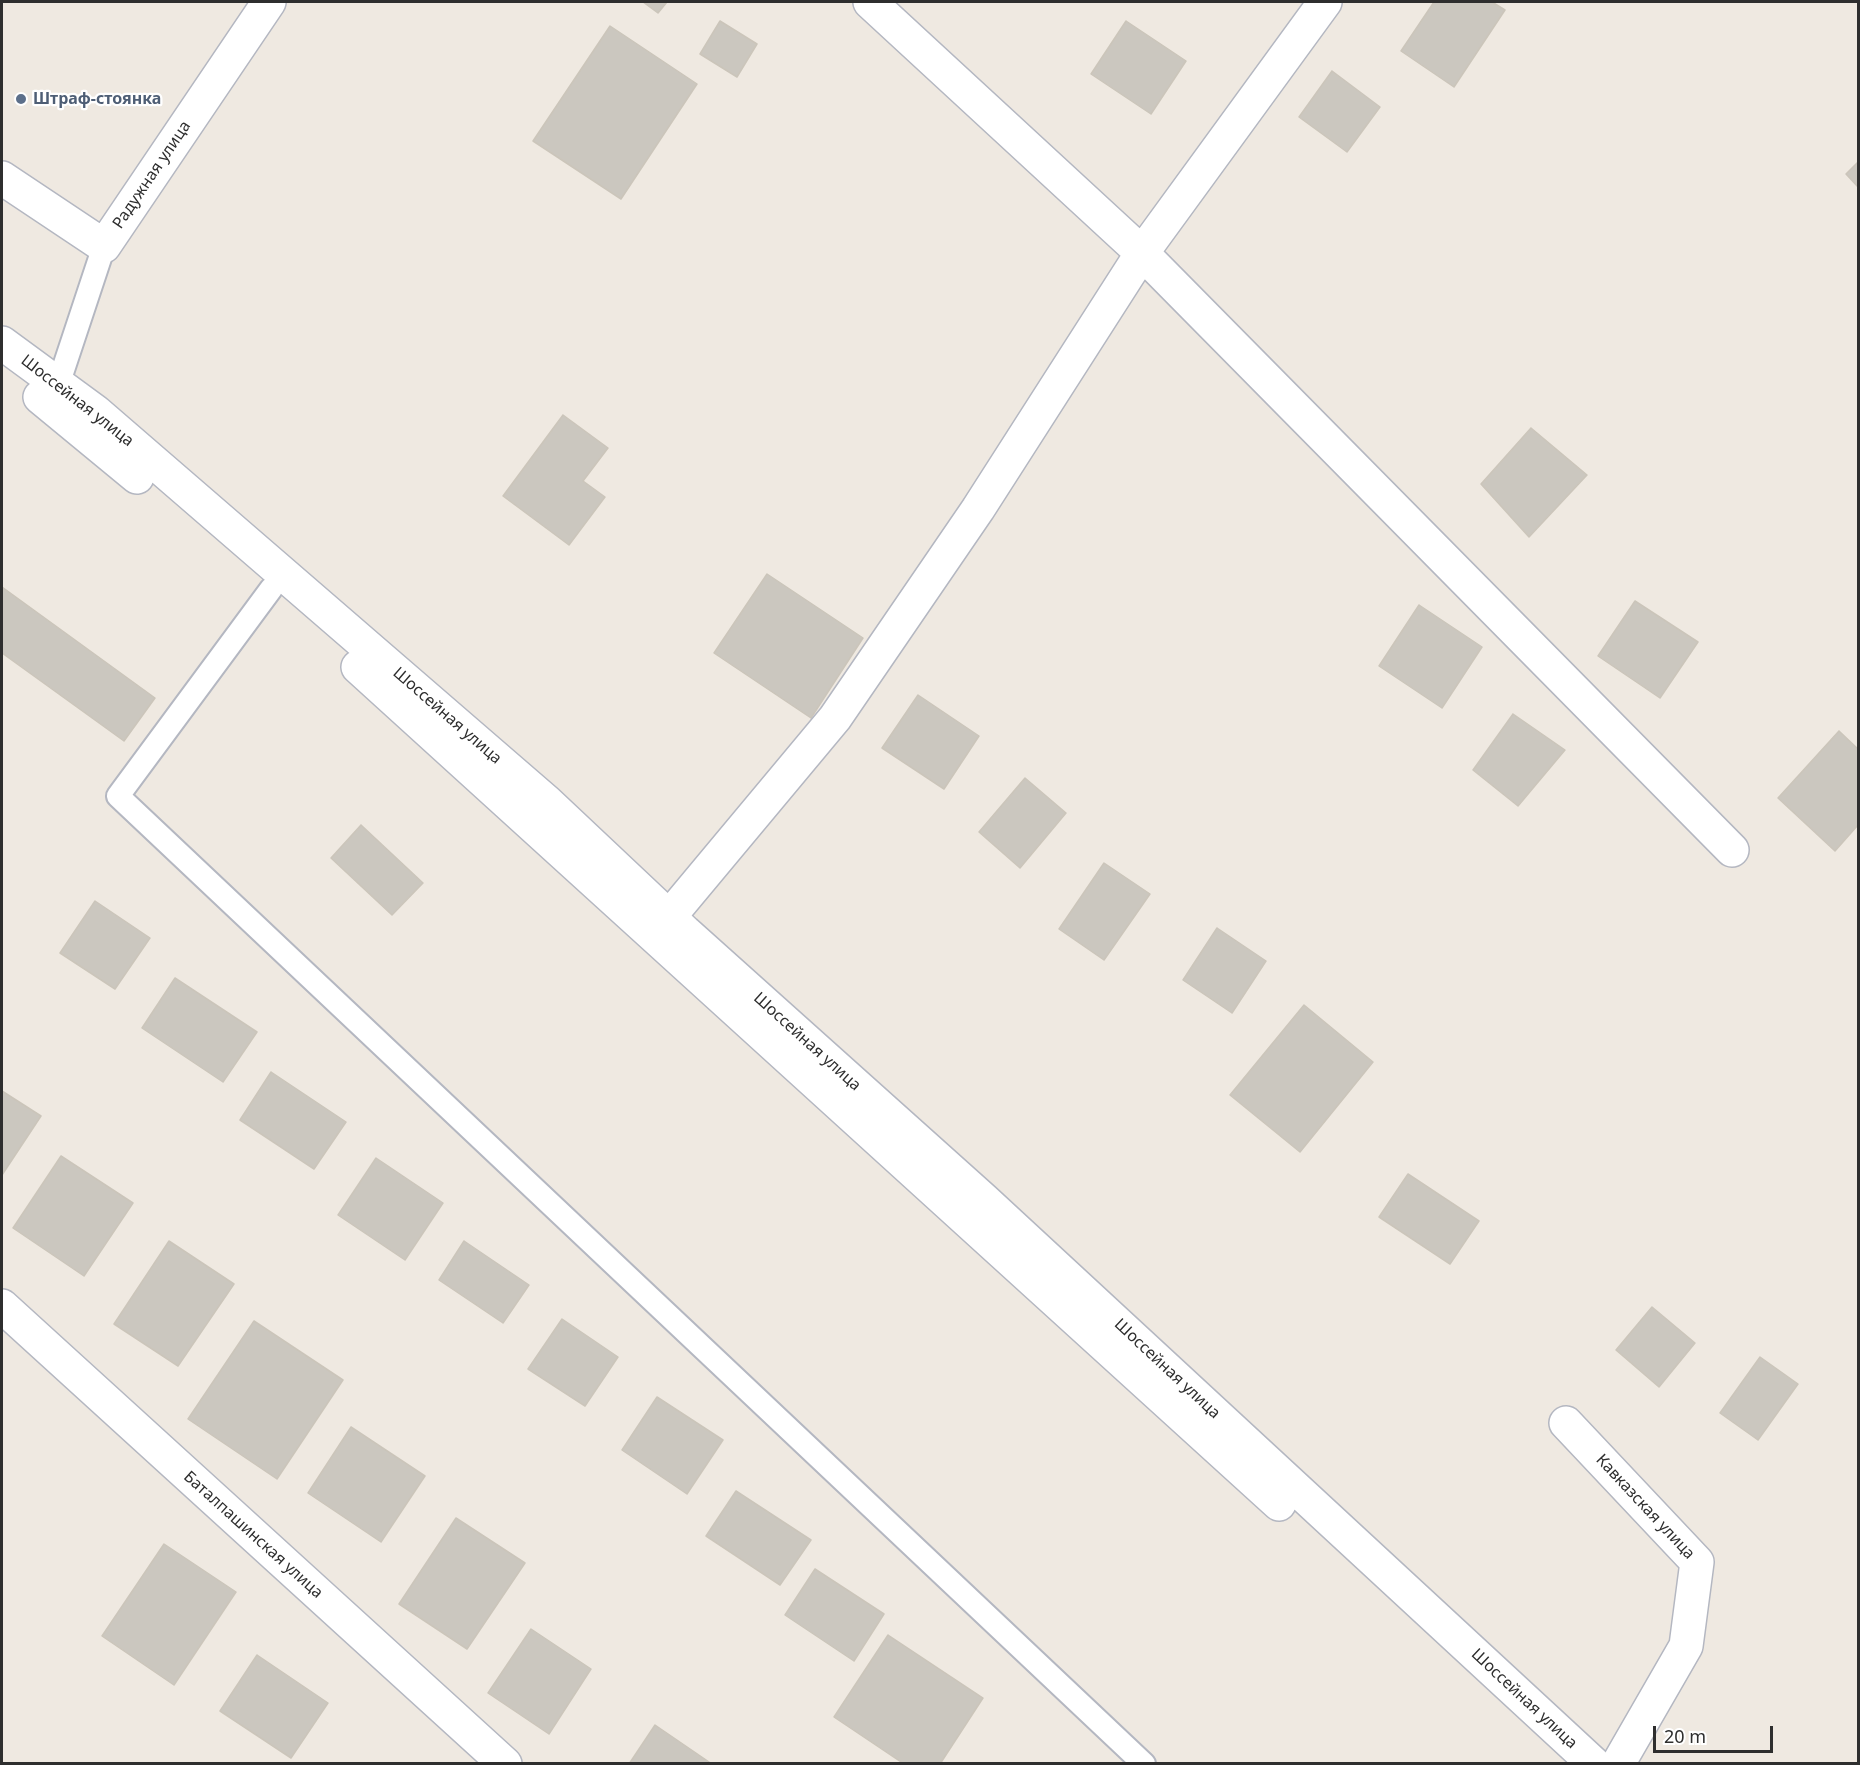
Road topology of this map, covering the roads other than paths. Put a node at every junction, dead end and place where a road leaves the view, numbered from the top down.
1 (269, 2) edge
2 (870, 2) edge
3 (1325, 2) edge
4 (2, 178) edge
5 (104, 246) junction
6 (1142, 254) junction
7 (2, 343) edge
8 (2, 365) edge
9 (58, 385) junction
10 (271, 589) junction
11 (1732, 850) dead end
12 (669, 916) junction
13 (2, 1306) edge
14 (1566, 1423) dead end
15 (505, 1764) edge
16 (1144, 1764) edge
17 (1564, 1764) edge
18 (1594, 1764) edge
19 (1618, 1764) edge

1 - 5 main road, Радужная улица
2 - 6 main road
3 - 6 main road
4 - 5 main road, Радужная улица
5 - 9 lane
6 - 11 main road
6 - 12 main road
7 - 9 main road, Шоссейная улица
8 - 10 main road, Шоссейная улица
9 - 12 main road, Шоссейная улица
10 - 16 lane
10 - 17 main road, Шоссейная улица
12 - 18 main road, Шоссейная улица
13 - 15 main road, Баталпашинская улица
14 - 19 main road, Кавказская улица

